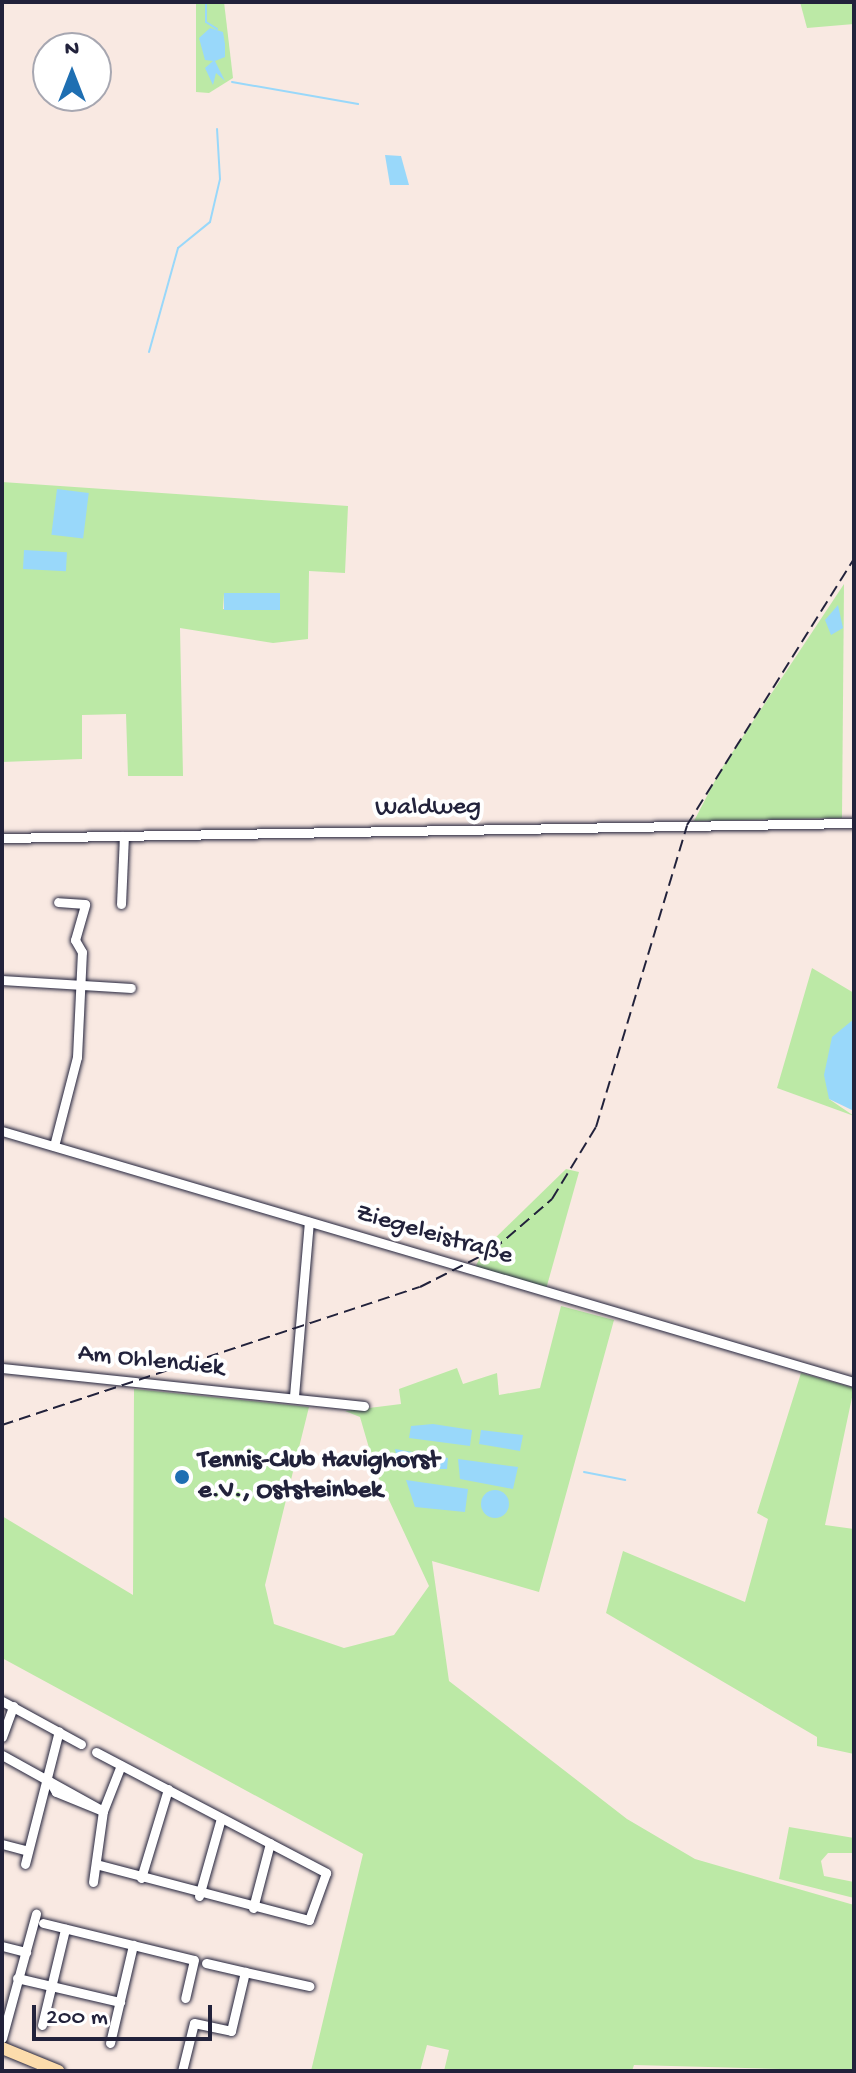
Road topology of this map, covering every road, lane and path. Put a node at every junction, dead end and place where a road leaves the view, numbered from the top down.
1 (854, 823) edge
2 (124, 836) junction
3 (2, 838) edge
4 (58, 902) dead end
5 (121, 904) dead end
6 (2, 980) edge
7 (81, 985) junction
8 (131, 988) dead end
9 (2, 1131) edge
10 (54, 1146) junction
11 (309, 1222) junction
12 (2, 1368) edge
13 (854, 1382) edge
14 (294, 1396) junction
15 (364, 1406) dead end
16 (2, 1701) edge
17 (13, 1706) junction
18 (59, 1731) junction
19 (2, 1737) edge
20 (81, 1744) dead end
21 (96, 1752) dead end
22 (2, 1755) edge
23 (121, 1765) junction
24 (50, 1782) junction
25 (168, 1789) junction
26 (103, 1811) junction
27 (221, 1818) junction
28 (270, 1843) junction
29 (2, 1844) edge
30 (25, 1850) junction
31 (25, 1864) dead end
32 (96, 1864) junction
33 (141, 1878) junction
34 (93, 1882) dead end
35 (199, 1896) junction
36 (253, 1908) junction
37 (36, 1914) dead end
38 (43, 1923) dead end
39 (65, 1929) junction
40 (133, 1945) junction
41 (2, 1946) edge
42 (26, 1952) junction
43 (206, 1963) dead end
44 (245, 1972) junction
45 (17, 1978) junction
46 (51, 1986) junction
47 (309, 1986) dead end
48 (185, 1998) dead end
49 (120, 2002) junction
50 (42, 2025) dead end
51 (2, 2038) edge
52 (110, 2043) dead end
53 (2, 2048) edge
54 (58, 2071) edge
55 (182, 2071) edge

1 - 2 street, Waldweg
2 - 3 street, Waldweg
2 - 5 street
4 - 7 street
6 - 7 street
7 - 8 street
7 - 10 street
9 - 10 street, Ziegeleistraße
10 - 11 street, Ziegeleistraße
11 - 13 street, Ziegeleistraße
11 - 14 street
12 - 14 street, Am Ohlendiek
14 - 15 street, Am Ohlendiek
16 - 17 street
17 - 18 street
17 - 19 street
18 - 20 street
18 - 24 street
21 - 23 street
22 - 24 street
23 - 25 street
23 - 26 street
24 - 26 street
24 - 30 street
25 - 27 street
25 - 33 street
26 - 32 street
27 - 28 street
27 - 35 street
28 - 36 street
28 - 36 street
29 - 30 street
30 - 31 street
32 - 33 street
32 - 34 street
33 - 35 street
35 - 36 street
37 - 42 street
38 - 39 street
39 - 40 street
39 - 46 street
40 - 48 street
40 - 49 street
41 - 42 street
42 - 45 street
43 - 44 street
44 - 47 street
44 - 55 street
45 - 46 street
45 - 51 street
46 - 49 street
46 - 50 street
49 - 52 street
53 - 54 main road

